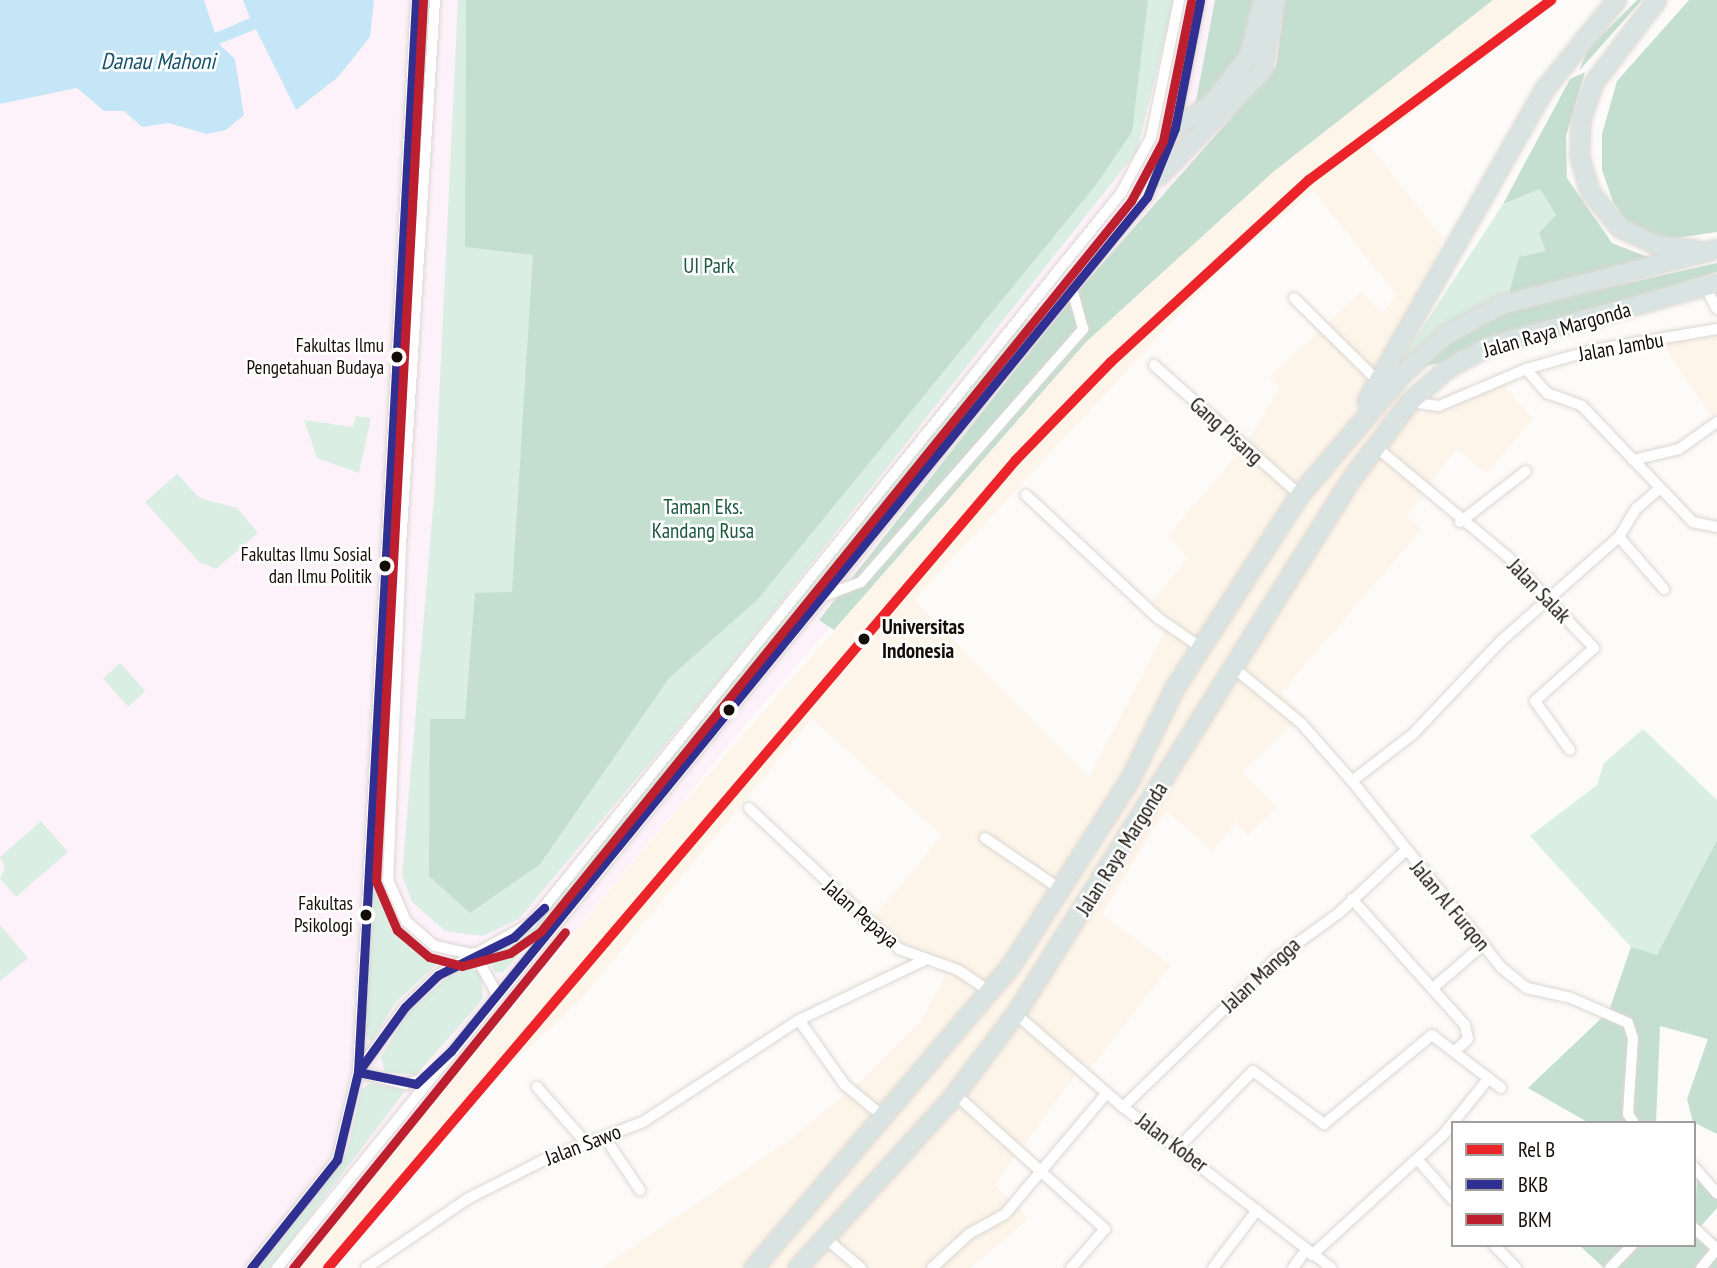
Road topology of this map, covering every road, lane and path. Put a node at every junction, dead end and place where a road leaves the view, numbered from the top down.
1 (416, 0) edge
2 (435, 0) edge
3 (1179, 0) edge
4 (1200, 0) edge
5 (1263, 0) edge
6 (1276, 0) edge
7 (1617, 0) edge
8 (1657, 0) edge
9 (1175, 128) junction
10 (1159, 176) junction
11 (403, 221) junction
12 (423, 222) junction
13 (1717, 248) edge
14 (1071, 285) junction
15 (1715, 296) edge
16 (1294, 298) dead end
17 (1717, 328) edge
18 (1154, 365) dead end
19 (1526, 369) junction
20 (1378, 382) junction
21 (1410, 402) junction
22 (1717, 422) edge
23 (1352, 429) junction
24 (1376, 447) junction
25 (1633, 460) junction
26 (1526, 471) dead end
27 (1659, 488) junction
28 (1026, 495) dead end
29 (1300, 495) junction
30 (1460, 522) junction
31 (1717, 527) edge
32 (1619, 537) junction
33 (1664, 589) dead end
34 (381, 597) junction
35 (820, 597) junction
36 (400, 598) junction
37 (1546, 600) junction
38 (1200, 648) junction
39 (1234, 668) junction
40 (1570, 750) dead end
41 (1352, 781) junction
42 (749, 808) dead end
43 (985, 838) dead end
44 (1404, 852) junction
45 (1063, 891) junction
46 (1352, 899) junction
47 (1484, 944) junction
48 (474, 953) junction
49 (927, 960) junction
50 (1433, 988) junction
51 (991, 992) junction
52 (497, 994) junction
53 (1016, 1014) junction
54 (799, 1020) junction
55 (1455, 1051) junction
56 (358, 1072) junction
57 (427, 1077) junction
58 (1489, 1078) junction
59 (537, 1087) dead end
60 (1502, 1088) dead end
61 (1107, 1093) junction
62 (955, 1094) junction
63 (1123, 1107) junction
64 (885, 1118) junction
65 (1452, 1121) edge
66 (1634, 1121) edge
67 (1451, 1122) edge
68 (605, 1138) junction
69 (587, 1144) junction
70 (1178, 1148) junction
71 (1418, 1160) junction
72 (1696, 1169) edge
73 (1036, 1173) junction
74 (640, 1190) dead end
75 (1717, 1193) edge
76 (1451, 1198) edge
77 (1257, 1210) junction
78 (1696, 1230) edge
79 (824, 1237) junction
80 (1496, 1247) edge
81 (1630, 1247) edge
82 (1309, 1252) junction
83 (1714, 1262) edge
84 (251, 1268) edge
85 (277, 1268) edge
86 (366, 1268) edge
87 (754, 1268) edge
88 (797, 1268) edge
89 (861, 1268) edge
90 (932, 1268) edge
91 (1071, 1268) edge
92 (1213, 1268) edge
93 (1293, 1268) edge
94 (1331, 1268) edge
95 (1516, 1268) edge
96 (1611, 1268) edge
97 (1702, 1268) edge

1 - 11 street
2 - 12 street
3 - 48 street
4 - 9 street
5 - 9 main road
6 - 10 main road
7 - 20 main road
8 - 13 main road
9 - 10 street
10 - 14 street
11 - 12 street
11 - 34 street
12 - 36 street
13 - 23 main road
14 - 35 street
14 - 35 street
15 - 21 main road, Jalan Raya Margonda
16 - 20 street
17 - 19 street, Jalan Jambu
18 - 29 street, Gang Pisang
19 - 21 street, Jalan Raya Margonda
19 - 25 street
20 - 23 main road
21 - 24 main road, Jalan Raya Margonda
22 - 25 street
23 - 29 main road, Jalan Raya Margonda
24 - 30 street, Jalan Salak
24 - 39 main road, Jalan Raya Margonda
25 - 27 street
26 - 30 street
27 - 31 street
27 - 32 street
28 - 38 street
29 - 38 main road, Jalan Raya Margonda
30 - 37 street, Jalan Salak
32 - 33 street
32 - 37 street
34 - 36 street
34 - 56 street
35 - 52 street
36 - 48 street
37 - 40 street, Jalan Salak
37 - 41 street
38 - 45 main road, Jalan Raya Margonda
39 - 41 street, Jalan Al Furqon
39 - 53 main road, Jalan Raya Margonda
41 - 44 street, Jalan Al Furqon
42 - 49 street, Jalan Pepaya
43 - 45 street
44 - 46 street, Jalan Mangga
44 - 47 street, Jalan Al Furqon
45 - 51 main road, Jalan Raya Margonda
46 - 50 street
46 - 63 street, Jalan Mangga
47 - 50 street
47 - 66 street, Jalan Al Furqon
48 - 52 street
48 - 56 street
49 - 51 street, Jalan Pepaya
49 - 54 street, Jalan Sawo
50 - 55 street
51 - 64 main road, Jalan Raya Margonda
52 - 57 street
53 - 61 street, Jalan Kober
53 - 62 main road, Jalan Raya Margonda
54 - 64 street
54 - 68 street, Jalan Sawo
55 - 58 street
55 - 70 street
56 - 57 street
56 - 84 street
57 - 85 street
58 - 60 street
58 - 65 street
59 - 69 street
61 - 63 street, Jalan Kober
61 - 73 street
62 - 73 street
62 - 79 main road, Jalan Raya Margonda
63 - 70 street, Jalan Kober
64 - 87 main road, Jalan Raya Margonda
67 - 71 street
68 - 69 street, Jalan Sawo
68 - 74 street
69 - 86 street, Jalan Sawo
70 - 77 street, Jalan Kober
71 - 76 street
71 - 82 street
72 - 75 street
73 - 90 street
73 - 91 street
77 - 82 street, Jalan Kober
77 - 92 street
78 - 83 street
79 - 88 main road, Jalan Raya Margonda
79 - 89 street
80 - 95 street
81 - 96 street
82 - 93 street
82 - 94 street, Jalan Kober
83 - 97 street

